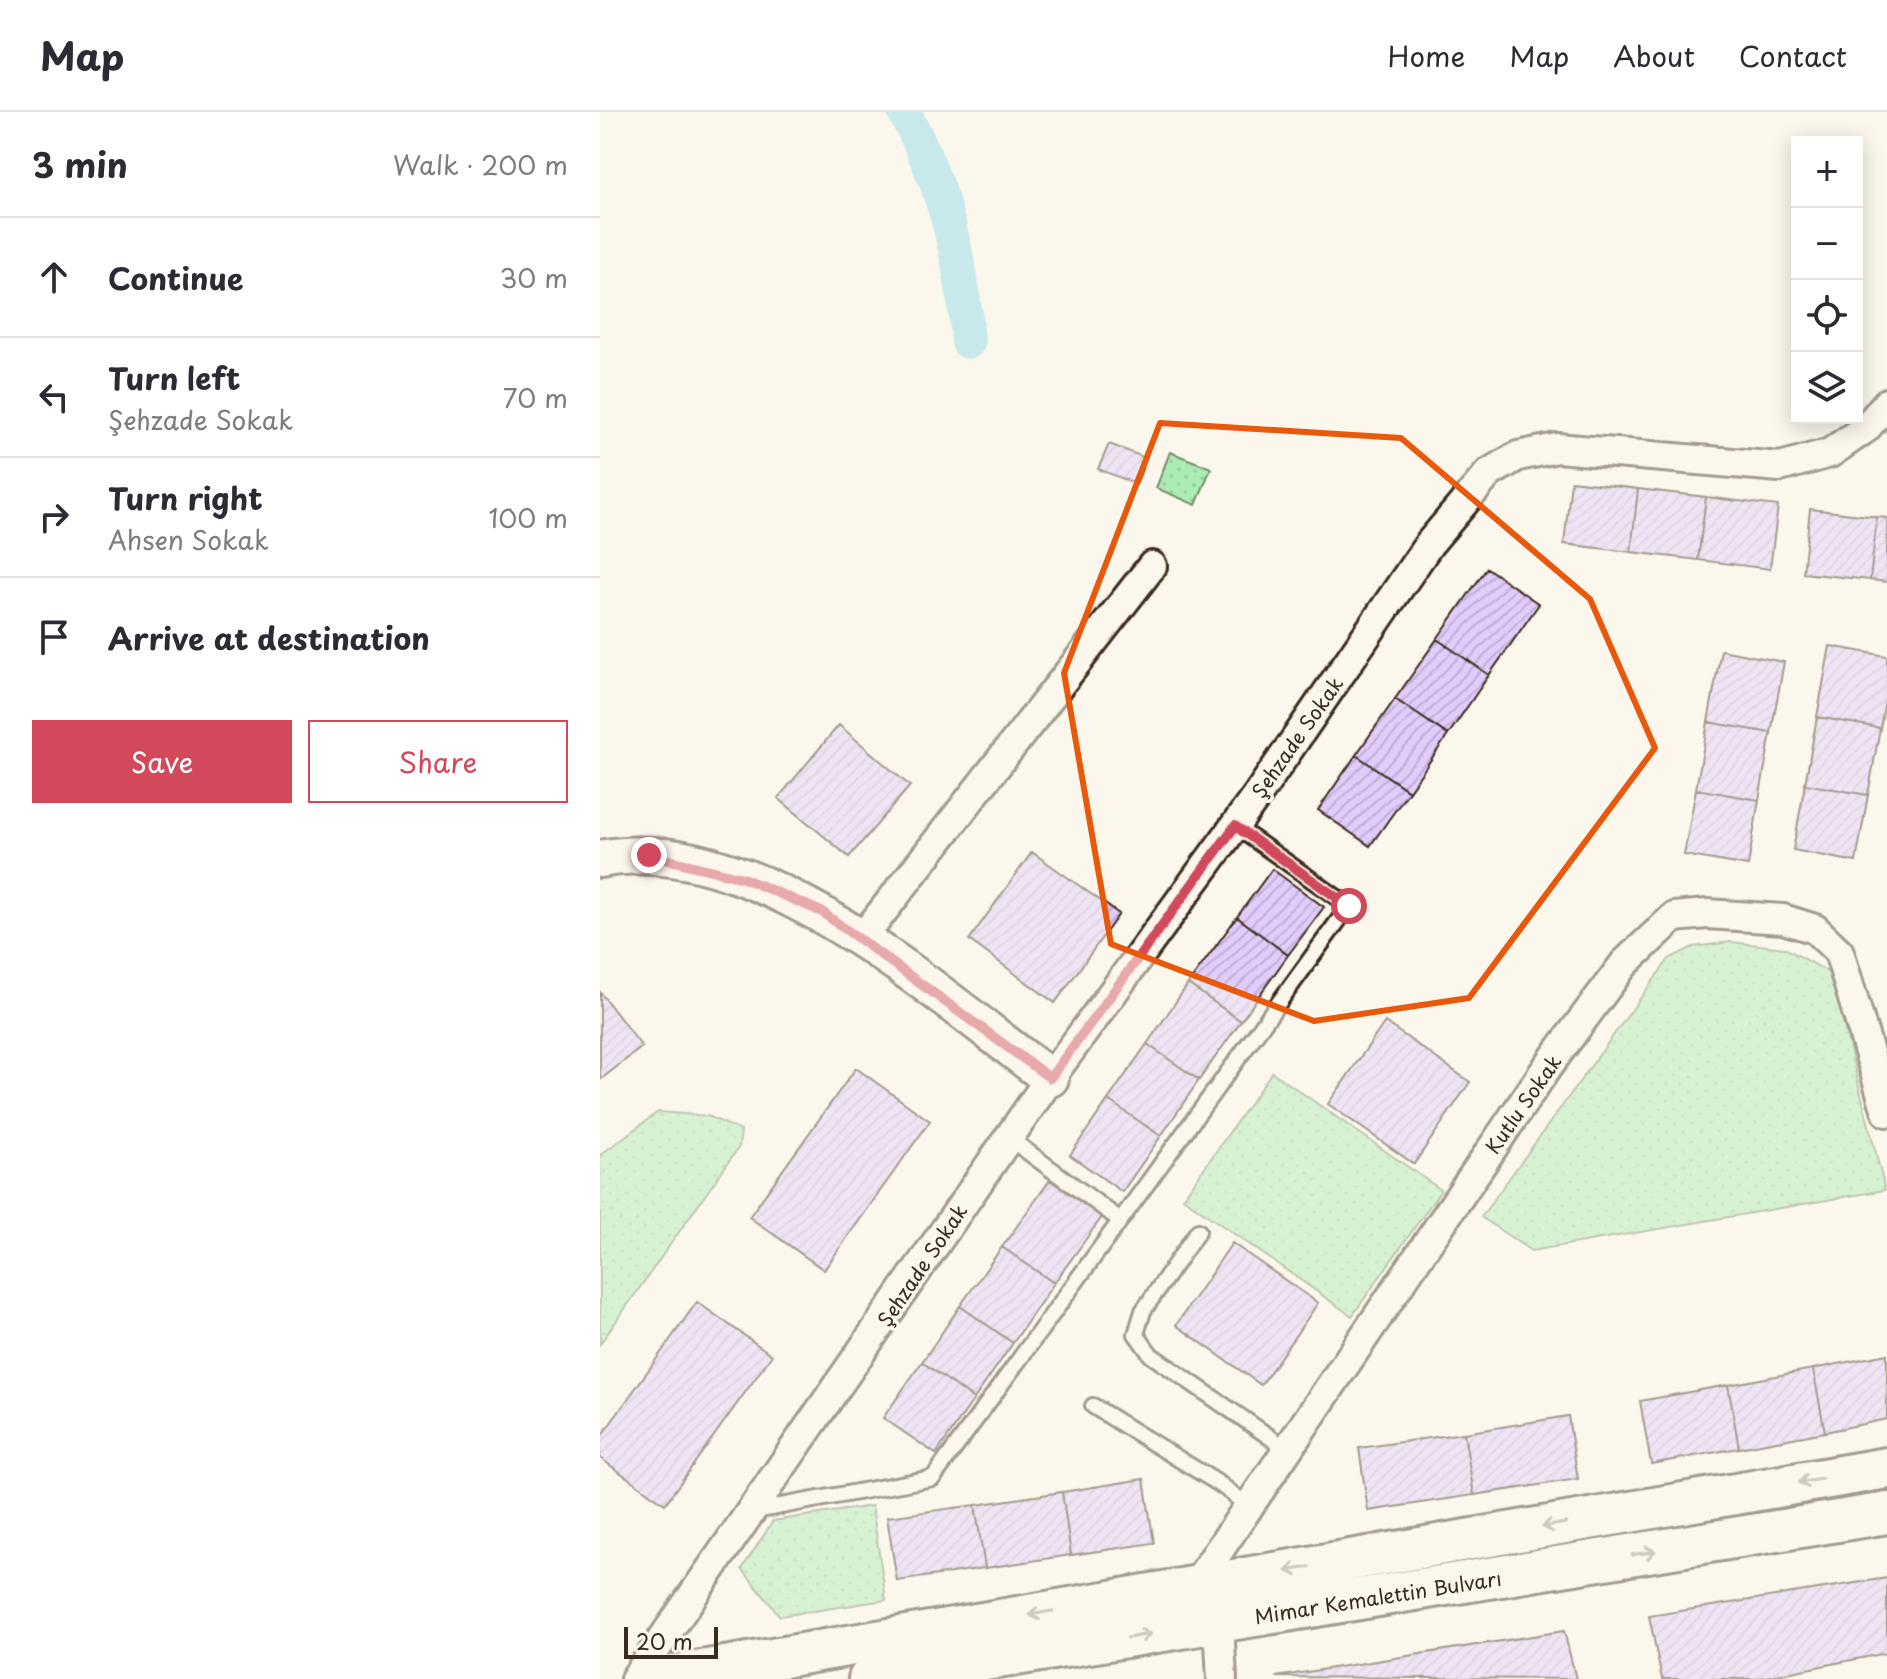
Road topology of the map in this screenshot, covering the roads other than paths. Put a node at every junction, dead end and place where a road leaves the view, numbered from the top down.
1 (1887, 403) edge
2 (1152, 566) dead end
3 (1235, 826) junction
4 (600, 859) edge
5 (862, 938) junction
6 (1050, 1078) junction
7 (1887, 1112) edge
8 (1009, 1138) junction
9 (1120, 1220) junction
10 (1198, 1231) dead end
11 (1093, 1406) dead end
12 (1287, 1449) junction
13 (1887, 1468) edge
14 (1249, 1507) junction
15 (754, 1511) junction
16 (1887, 1513) edge
17 (1194, 1587) junction
18 (1219, 1624) junction
19 (635, 1679) edge
20 (655, 1679) edge
21 (869, 1679) edge
22 (1222, 1679) edge

1 - 3 street, Şehzade Sokak
2 - 5 street
3 - 6 street, Şehzade Sokak
3 - 9 lane
4 - 5 street
5 - 6 street
6 - 8 street, Şehzade Sokak
7 - 12 street, Kutlu Sokak
8 - 9 lane
8 - 15 street, Şehzade Sokak
9 - 15 lane
10 - 12 lane
11 - 14 lane
12 - 14 street, Kutlu Sokak
13 -> 17 main road
14 - 17 street, Kutlu Sokak
15 - 19 street, Şehzade Sokak
18 -> 16 main road, Mimar Kemalettin Bulvarı
17 -> 20 main road
21 -> 18 main road, Mimar Kemalettin Bulvarı
18 - 22 street

